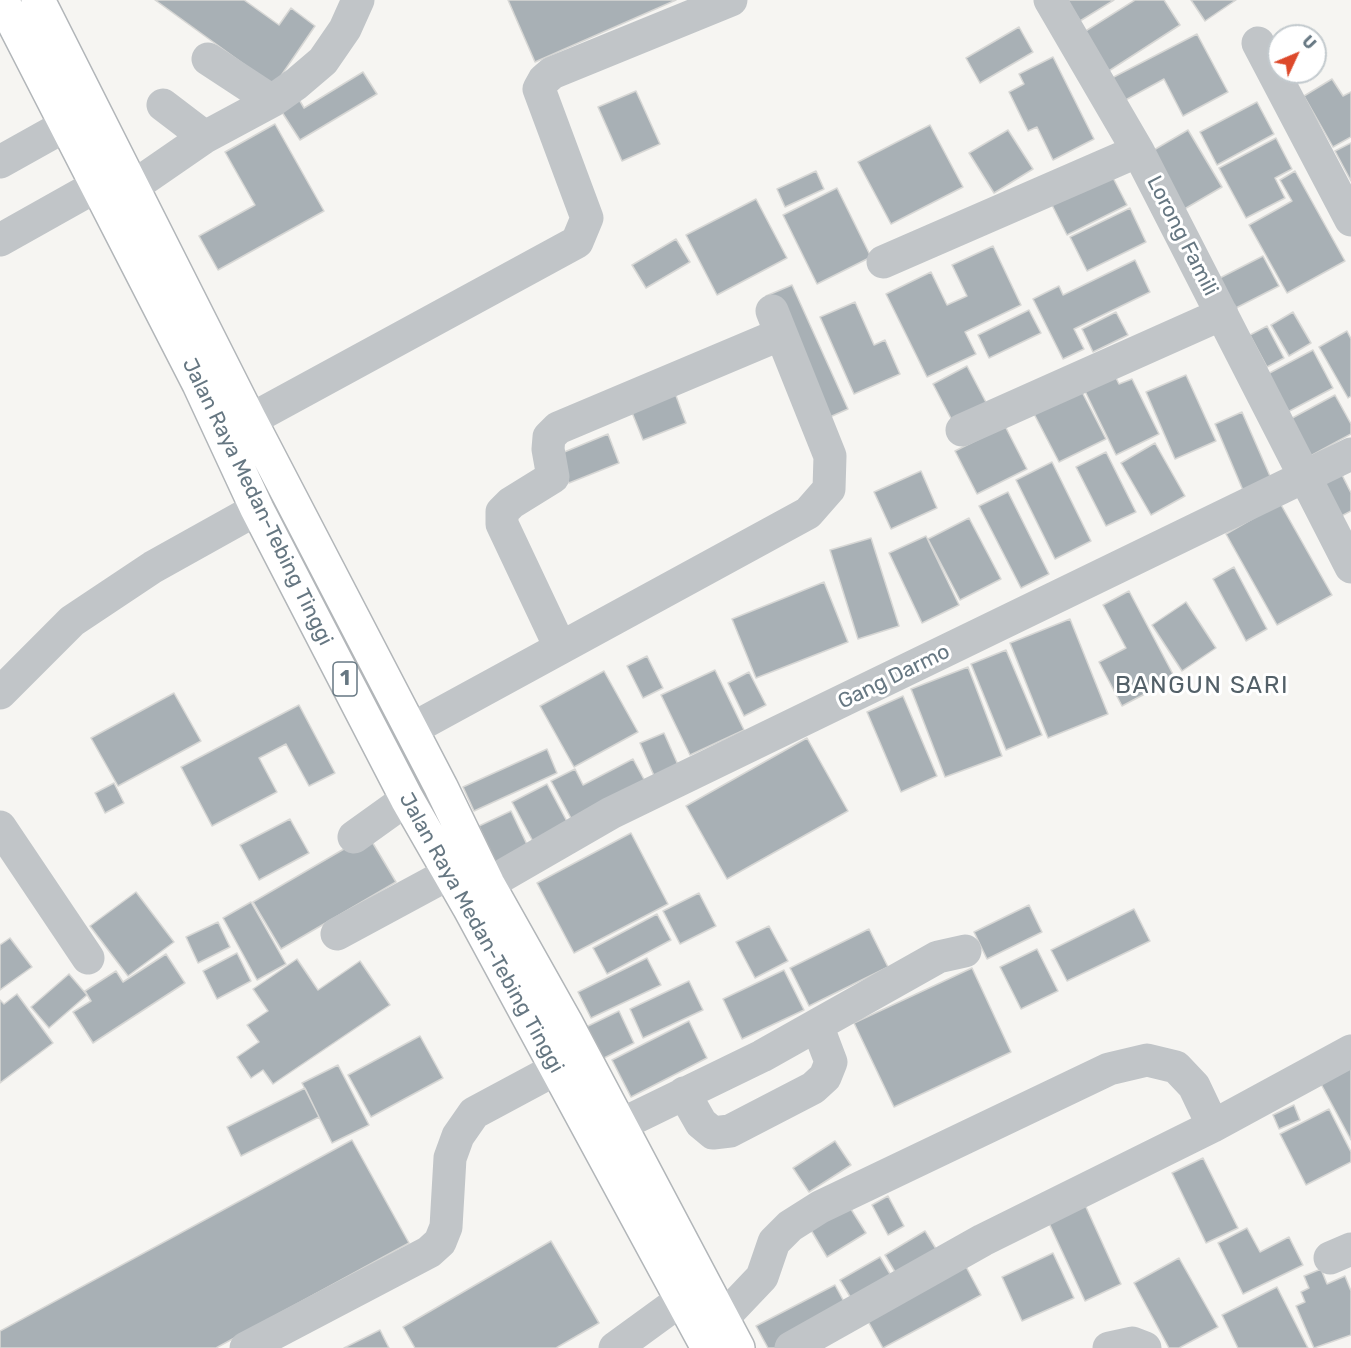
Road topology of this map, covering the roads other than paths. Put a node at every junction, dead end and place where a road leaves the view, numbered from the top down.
1 (358, 0) edge
2 (731, 0) edge
3 (1050, 0) edge
4 (13, 12) edge
5 (1258, 43) dead end
6 (208, 59) dead end
7 (273, 101) junction
8 (163, 105) dead end
9 (68, 124) junction
10 (205, 137) junction
11 (1138, 151) junction
12 (0, 162) edge
13 (98, 185) junction
14 (134, 186) junction
15 (1351, 220) edge
16 (0, 240) edge
17 (883, 262) dead end
18 (1222, 314) junction
19 (250, 420) junction
20 (962, 430) dead end
21 (1351, 454) edge
22 (1304, 478) junction
23 (257, 509) junction
24 (1351, 567) edge
25 (560, 647) junction
26 (0, 693) edge
27 (412, 729) junction
28 (408, 799) junction
29 (0, 827) edge
30 (354, 837) dead end
31 (450, 873) junction
32 (488, 884) junction
33 (337, 934) dead end
34 (964, 951) dead end
35 (88, 958) dead end
36 (817, 1025) junction
37 (1351, 1051) edge
38 (556, 1069) junction
39 (684, 1093) junction
40 (620, 1125) junction
41 (1213, 1126) junction
42 (681, 1300) junction
43 (723, 1318) junction
44 (246, 1348) edge
45 (615, 1348) edge
46 (708, 1348) edge
47 (738, 1348) edge
48 (791, 1348) edge
49 (1109, 1348) edge
50 (1145, 1348) edge

1 - 7 street
2 - 19 street
3 - 11 street, Lorong Famili
4 - 9 highway, Jalan Raya Medan-Tebing Tinggi / 1
4 - 14 highway, Jalan Raya Medan-Tebing Tinggi / 1
5 - 15 street
6 - 7 street
7 - 10 street
8 - 10 street
9 - 12 street
9 - 13 highway, Jalan Raya Medan-Tebing Tinggi / 1
10 - 14 street
11 - 17 street
11 - 18 street, Lorong Famili
13 - 16 street
13 - 23 highway, Jalan Raya Medan-Tebing Tinggi / 1
14 - 19 highway, Jalan Raya Medan-Tebing Tinggi / 1
18 - 20 street
18 - 22 street, Lorong Famili
19 - 27 highway, Jalan Raya Medan-Tebing Tinggi / 1
21 - 22 street, Gang Darmo
22 - 24 street, Lorong Famili
22 - 32 street, Gang Darmo
23 - 26 street
23 - 28 highway, Jalan Raya Medan-Tebing Tinggi / 1
25 - 25 street
25 - 27 street
27 - 32 highway, Jalan Raya Medan-Tebing Tinggi / 1
28 - 30 street
28 - 31 highway, Jalan Raya Medan-Tebing Tinggi / 1
29 - 35 street
31 - 33 street
31 - 38 highway, Jalan Raya Medan-Tebing Tinggi / 1
32 - 40 highway, Jalan Raya Medan-Tebing Tinggi / 1
34 - 36 street
36 - 39 street
36 - 39 street
37 - 41 street
38 - 42 highway, Jalan Raya Medan-Tebing Tinggi / 1
38 - 44 street
39 - 40 street
40 - 43 highway, Jalan Raya Medan-Tebing Tinggi / 1
41 - 43 street
41 - 48 street
42 - 45 street
42 - 46 highway, Jalan Raya Medan-Tebing Tinggi / 1
43 - 47 highway, Jalan Raya Medan-Tebing Tinggi / 1
49 - 50 street

